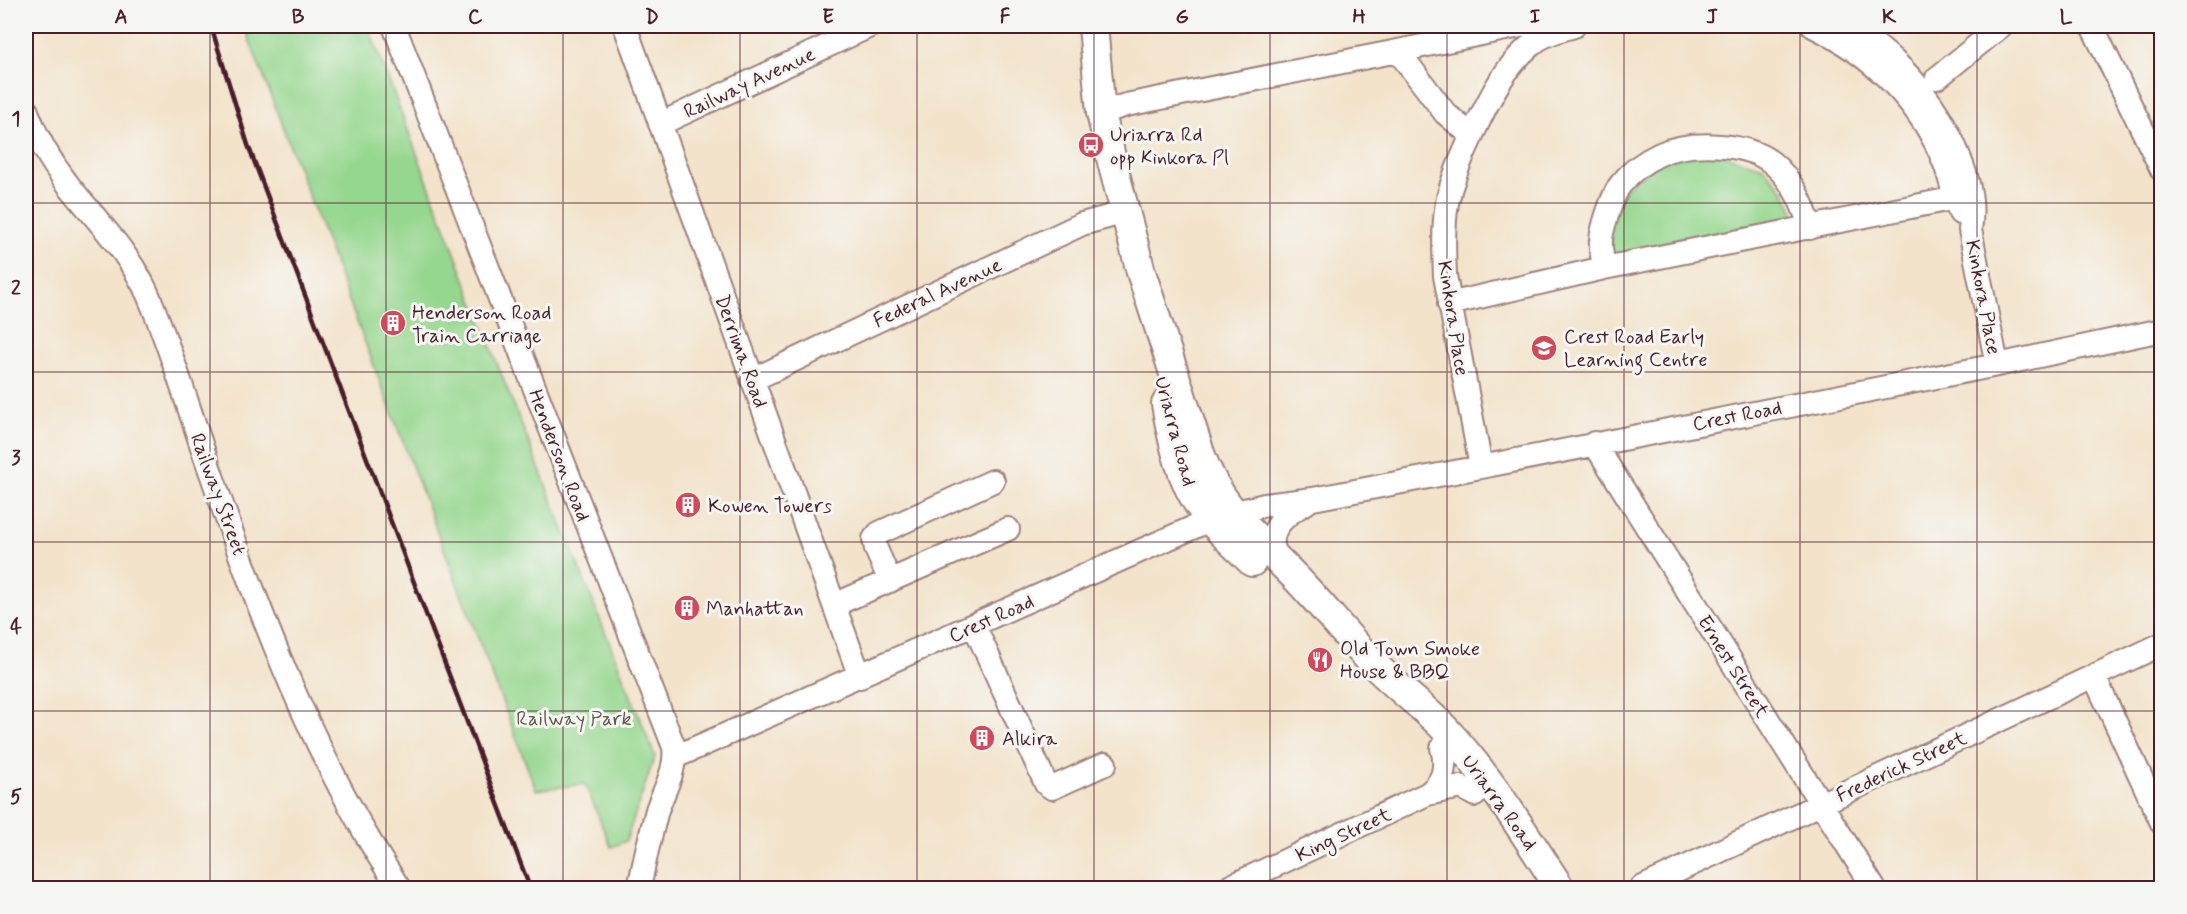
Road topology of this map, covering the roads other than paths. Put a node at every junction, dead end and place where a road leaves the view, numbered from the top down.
1 (394, 26) edge
2 (625, 26) edge
3 (870, 26) edge
4 (1093, 26) edge
5 (1574, 26) edge
6 (1814, 26) edge
7 (1849, 26) edge
8 (2001, 26) edge
9 (2092, 26) edge
10 (1514, 28) edge
11 (1470, 31) edge
12 (1547, 35) junction
13 (1398, 51) junction
14 (1937, 78) dead end
15 (1431, 96) junction
16 (1101, 113) junction
17 (27, 118) edge
18 (660, 124) junction
19 (1472, 136) junction
20 (2162, 170) edge
21 (1454, 175) junction
22 (1956, 198) junction
23 (1126, 212) junction
24 (1810, 228) junction
25 (1970, 230) junction
26 (1604, 268) junction
27 (1449, 304) junction
28 (2162, 330) edge
29 (1997, 364) junction
30 (752, 380) junction
31 (1594, 443) junction
32 (1480, 467) junction
33 (993, 481) dead end
34 (1313, 499) junction
35 (1221, 517) junction
36 (1008, 529) dead end
37 (1281, 563) junction
38 (890, 581) junction
39 (834, 605) junction
40 (974, 625) junction
41 (2162, 644) edge
42 (1369, 659) junction
43 (2094, 675) junction
44 (860, 677) junction
45 (1407, 696) junction
46 (1442, 748) junction
47 (675, 757) junction
48 (1106, 764) dead end
49 (1427, 794) junction
50 (1475, 795) junction
51 (1821, 805) junction
52 (2162, 823) edge
53 (399, 888) edge
54 (639, 888) edge
55 (1227, 888) edge
56 (1558, 888) edge
57 (1641, 888) edge
58 (1874, 888) edge

1 - 47 street, Henderson Road
2 - 18 street, Derrima Road
3 - 18 street, Railway Avenue
4 - 16 main road, Uriarra Road
5 - 12 street, Kinkora Place
6 - 22 street, Kinkora Place
7 - 25 street, Kinkora Place
8 - 14 street
9 - 20 street
10 - 11 street, Kinkora Place
10 - 12 street, Kinkora Place
11 - 13 street, Kinkora Place
12 - 19 street, Kinkora Place
13 - 15 street
13 - 16 street, Kinkora Place
15 - 19 street
15 - 21 street
16 - 23 main road, Uriarra Road
17 - 53 street, Railway Street
18 - 30 street, Derrima Road
19 - 21 street, Kinkora Place
21 - 27 street, Kinkora Place
22 - 24 street
22 - 25 street, Kinkora Place
23 - 30 street, Federal Avenue
23 - 35 main road, Uriarra Road
24 - 26 street
24 - 26 street
25 - 29 street, Kinkora Place
26 - 27 street
27 - 32 street, Kinkora Place
28 - 29 street, Crest Road
29 - 31 street, Crest Road
30 - 39 street, Derrima Road
31 - 32 street, Crest Road
31 - 51 street, Ernest Street
32 - 34 street, Crest Road
33 - 38 street
34 - 35 street, Crest Road
34 - 37 street, Crest Road
35 - 37 main road, Uriarra Road
35 - 40 street, Crest Road
35 - 42 main road, Uriarra Road
36 - 38 street
37 - 42 main road, Uriarra Road
38 - 39 street
39 - 44 street, Derrima Road
40 - 44 street, Crest Road
40 - 48 street
41 - 43 street, Frederick Street
42 - 45 main road, Uriarra Road
43 - 51 street, Frederick Street
43 - 52 street
44 - 47 street, Crest Road
45 - 46 main road, Uriarra Road
45 - 56 main road, Uriarra Road
46 - 49 street, King Street
46 - 50 main road, Uriarra Road
47 - 54 street
49 - 50 street, King Street
49 - 55 street, King Street
50 - 56 main road, Uriarra Road
51 - 57 street, Frederick Street
51 - 58 street, Ernest Street

